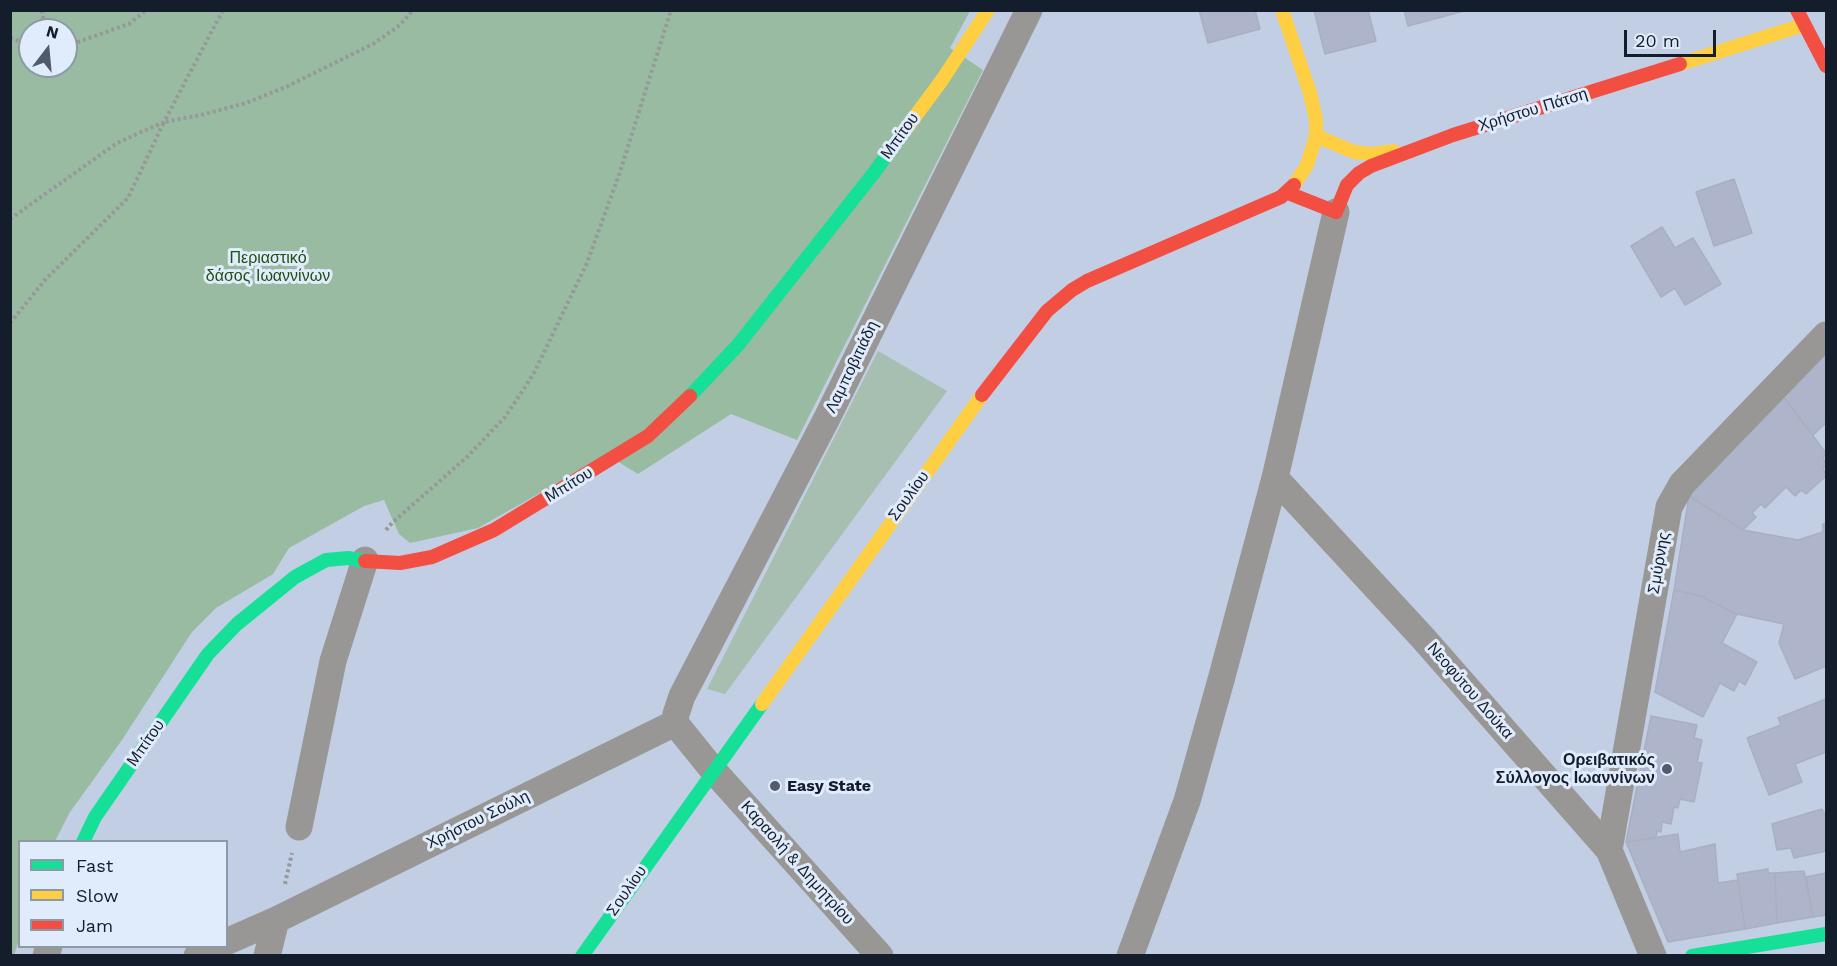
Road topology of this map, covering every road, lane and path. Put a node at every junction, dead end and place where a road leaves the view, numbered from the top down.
1 (146, 10) edge
2 (223, 10) edge
3 (413, 10) edge
4 (671, 10) edge
5 (988, 10) edge
6 (1029, 10) edge
7 (1282, 10) edge
8 (1797, 10) edge
9 (1803, 24) junction
10 (78, 42) edge
11 (1827, 66) edge
12 (164, 122) junction
13 (1453, 135) junction
14 (1316, 136) junction
15 (1288, 193) junction
16 (1336, 212) junction
17 (10, 219) edge
18 (10, 323) edge
19 (1827, 335) edge
20 (1275, 478) junction
21 (365, 560) junction
22 (675, 723) junction
23 (713, 770) junction
24 (299, 827) joint
25 (84, 840) edge
26 (1609, 850) junction
27 (276, 920) junction
28 (1827, 934) edge
29 (228, 941) edge
30 (213, 948) edge
31 (197, 956) edge
32 (267, 956) edge
33 (582, 956) edge
34 (880, 956) edge
35 (1130, 956) edge
36 (1653, 956) edge
37 (1692, 956) edge

1 - 10 path
2 - 12 path
3 - 12 path
4 - 21 path
5 - 21 street, Μπίτου
6 - 22 street, Λαμποβιτιάδη
7 - 14 street
8 - 9 street
9 - 11 street
9 - 13 street, Χρήστου Πάτση
12 - 17 path
12 - 18 path
13 - 14 street
13 - 16 street, Χρήστου Πάτση
14 - 15 street
15 - 16 street
15 - 23 street, Σουλίου
16 - 20 street
19 - 26 street, Σμύρνης
20 - 26 street, Νεοφύτου Δούκα
20 - 35 street
21 - 24 street
21 - 25 street, Μπίτου
22 - 23 street
22 - 27 street, Χρήστου Σούλη
23 - 33 street, Σουλίου
23 - 34 street, Καραολή & Δημητρίου
24 - 27 path
26 - 36 street, Νεοφύτου Δούκα
27 - 29 street, Χρήστου Σούλη
27 - 32 street
28 - 37 street
30 - 31 street

